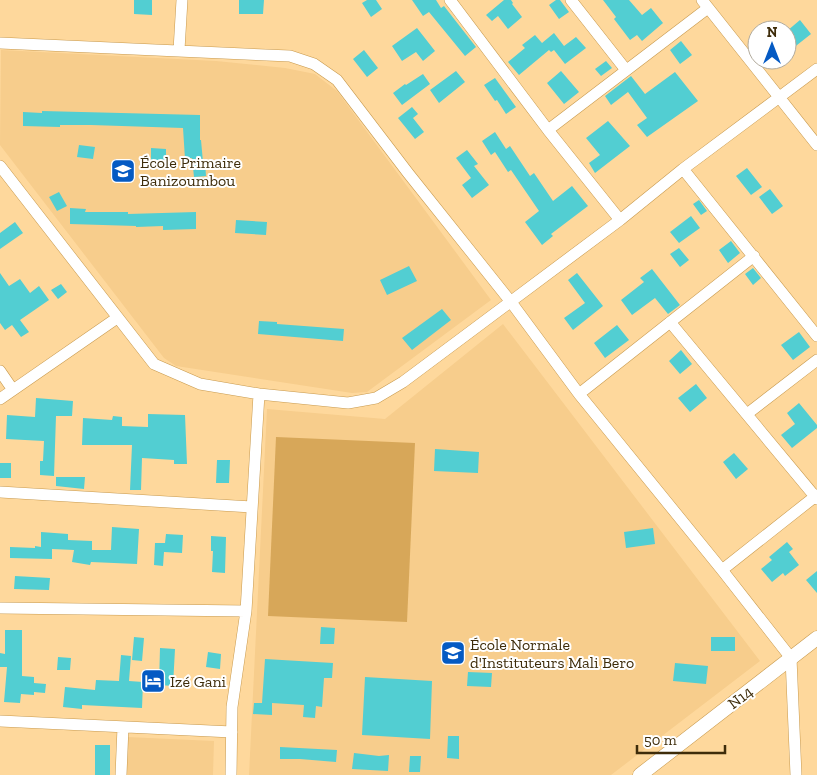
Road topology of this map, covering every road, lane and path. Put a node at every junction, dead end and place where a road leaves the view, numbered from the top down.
1 (182, 0) edge
2 (450, 0) edge
3 (571, 0) edge
4 (705, 4) edge
5 (0, 43) edge
6 (179, 50) junction
7 (817, 69) edge
8 (626, 70) junction
9 (779, 96) junction
10 (548, 130) junction
11 (817, 145) edge
12 (0, 166) edge
13 (683, 169) junction
14 (620, 220) junction
15 (754, 256) junction
16 (511, 302) junction
17 (118, 318) junction
18 (670, 322) junction
19 (817, 336) edge
20 (817, 360) edge
21 (0, 371) edge
22 (13, 390) junction
23 (258, 394) junction
24 (578, 394) junction
25 (0, 399) edge
26 (747, 414) junction
27 (0, 492) edge
28 (816, 497) edge
29 (252, 507) junction
30 (722, 570) junction
31 (0, 608) edge
32 (246, 612) junction
33 (817, 638) edge
34 (792, 658) junction
35 (0, 721) edge
36 (123, 727) junction
37 (232, 732) junction
38 (121, 775) edge
39 (231, 775) edge
40 (640, 775) edge
41 (796, 775) edge

1 - 6 street
2 - 10 street
3 - 8 street
4 - 8 street
4 - 9 street
5 - 6 street
6 - 16 street
7 - 9 street
8 - 10 street
9 - 11 street
9 - 13 street
10 - 14 street
12 - 17 street
13 - 14 street
13 - 15 street
14 - 16 street
15 - 18 street
15 - 19 street
16 - 23 street
16 - 24 street
17 - 22 street
17 - 23 street
18 - 24 street
18 - 26 street
20 - 26 street
21 - 22 street
22 - 25 street
23 - 29 street
24 - 30 street
26 - 28 street
27 - 29 street
28 - 30 street
29 - 32 street
30 - 34 street
31 - 32 street
32 - 37 street
33 - 34 main road, N14
34 - 40 main road, N14
34 - 41 street
35 - 36 street
36 - 37 street
36 - 38 street
37 - 39 street

